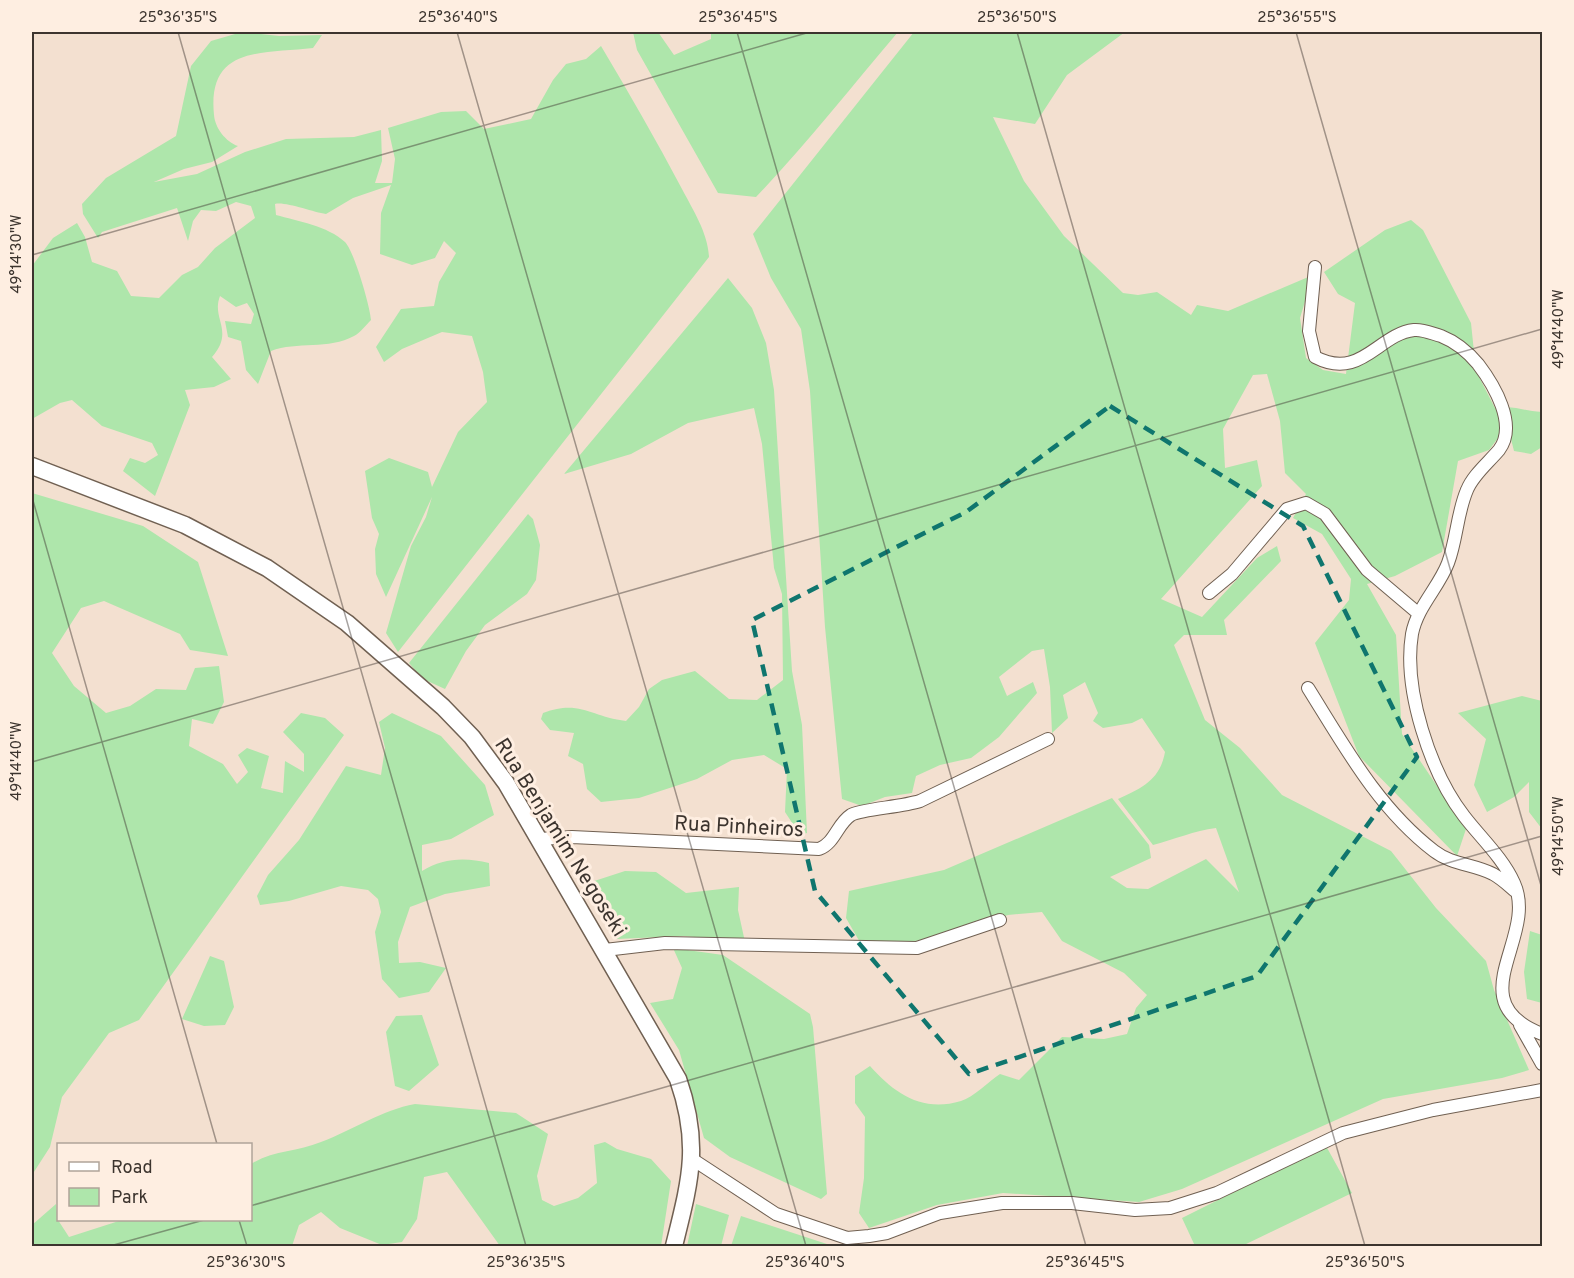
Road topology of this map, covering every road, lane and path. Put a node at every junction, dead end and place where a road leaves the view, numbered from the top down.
1 (1315, 267) dead end
2 (32, 466) edge
3 (1209, 594) dead end
4 (1419, 614) junction
5 (1308, 688) dead end
6 (1048, 739) dead end
7 (540, 839) junction
8 (1518, 894) junction
9 (1000, 920) dead end
10 (605, 950) junction
11 (1518, 1022) junction
12 (1542, 1034) edge
13 (1542, 1064) edge
14 (1542, 1090) edge
15 (692, 1159) junction
16 (674, 1246) edge

1 - 4 street
2 - 7 main road, Rua Benjamim Negoseki
3 - 4 street
4 - 8 street
5 - 8 street
6 - 7 street, Rua Pinheiros
7 - 10 main road, Rua Benjamim Negoseki
8 - 11 street
9 - 10 street
10 - 15 main road, Rua Benjamim Negoseki
11 - 12 street
11 - 13 street
14 - 15 street
15 - 16 main road, Rua Benjamim Negoseki

